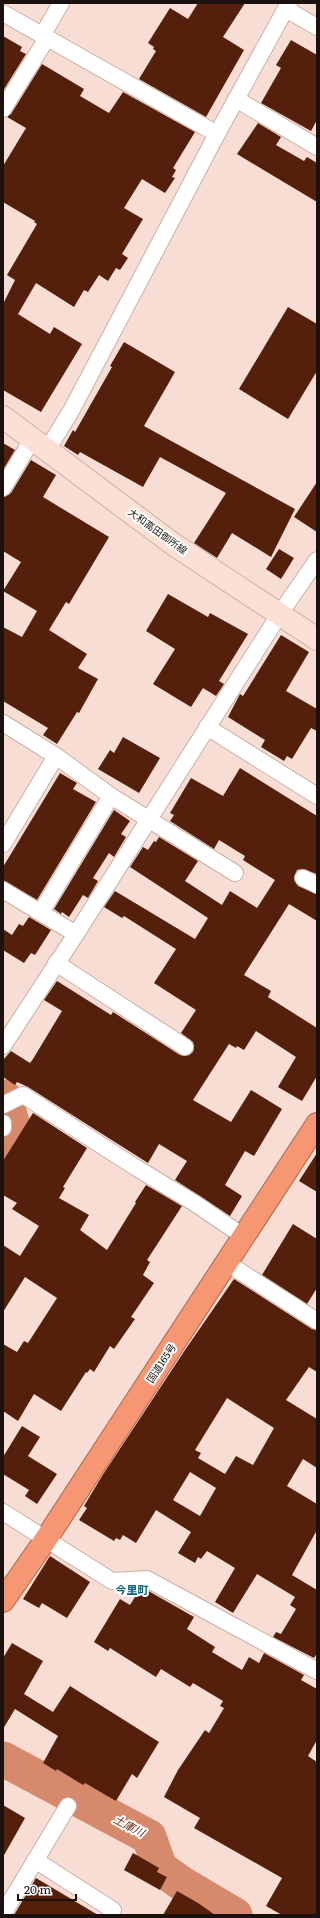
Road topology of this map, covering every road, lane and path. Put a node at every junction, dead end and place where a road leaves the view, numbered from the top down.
1 (61, 3) edge
2 (287, 6) edge
3 (3, 13) edge
4 (317, 27) edge
5 (44, 37) junction
6 (236, 99) junction
7 (3, 109) edge
8 (217, 134) junction
9 (317, 147) edge
10 (3, 417) edge
11 (40, 444) junction
12 (3, 488) edge
13 (317, 560) edge
14 (279, 615) junction
15 (317, 639) edge
16 (3, 723) edge
17 (207, 727) junction
18 (56, 756) junction
19 (111, 796) junction
20 (317, 796) edge
21 (149, 819) junction
22 (3, 844) edge
23 (234, 873) dead end
24 (3, 890) edge
25 (41, 912) junction
26 (76, 934) junction
27 (56, 962) junction
28 (3, 1046) edge
29 (185, 1047) dead end
30 (8, 1102) edge
31 (3, 1123) edge
32 (317, 1124) edge
33 (3, 1128) edge
34 (243, 1236) junction
35 (227, 1263) junction
36 (317, 1321) edge
37 (3, 1512) edge
38 (46, 1539) junction
39 (3, 1601) edge
40 (317, 1671) edge
41 (68, 1806) dead end
42 (35, 1860) junction
43 (113, 1910) dead end
44 (5, 1915) edge

1 - 5 street
2 - 4 street
2 - 6 street
3 - 5 street
5 - 7 street
5 - 8 street
6 - 8 street
6 - 9 street
8 - 11 street
10 - 11 main road, 大和高田御所線
11 - 12 street
11 - 14 main road, 大和高田御所線
13 - 14 street
14 - 15 main road, 大和高田御所線
14 - 17 street
16 - 18 street
17 - 20 street
17 - 21 street
18 - 19 street
18 - 22 street
19 - 21 street
19 - 25 street
21 - 23 street
21 - 26 street
24 - 25 street
25 - 26 street
26 - 27 street
27 - 28 street
27 - 29 street
30 - 34 street
31 - 33 street
32 - 34 highway, 国道165号
34 - 35 highway, 国道165号
35 - 36 street
35 - 38 highway, 国道165号
37 - 38 street
38 - 39 highway, 国道165号
38 - 40 street
41 - 42 street
42 - 43 street
42 - 44 street

